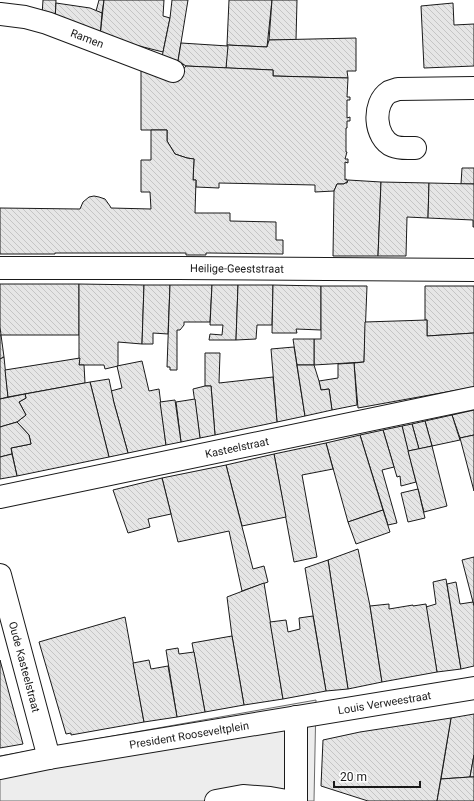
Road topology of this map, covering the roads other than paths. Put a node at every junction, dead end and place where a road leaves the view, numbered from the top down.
1 (0, 14) edge
2 (173, 71) dead end
3 (474, 88) edge
4 (415, 148) dead end
5 (0, 268) edge
6 (474, 270) edge
7 (474, 398) edge
8 (0, 497) edge
9 (0, 575) edge
10 (474, 688) edge
11 (296, 717) junction
12 (49, 758) junction
13 (0, 768) edge
14 (216, 801) edge
15 (287, 801) edge
16 (296, 801) edge

1 - 2 street, Ramen
3 - 4 street
5 - 6 street, Heilige-Geeststraat
7 - 8 street, Kasteelstraat
9 - 12 street, Oude Kasteelstraat
10 - 11 street, Louis Verweestraat
11 - 12 street, President Rooseveltplein
11 - 16 street
12 - 13 street, President Rooseveltplein
14 - 15 street

